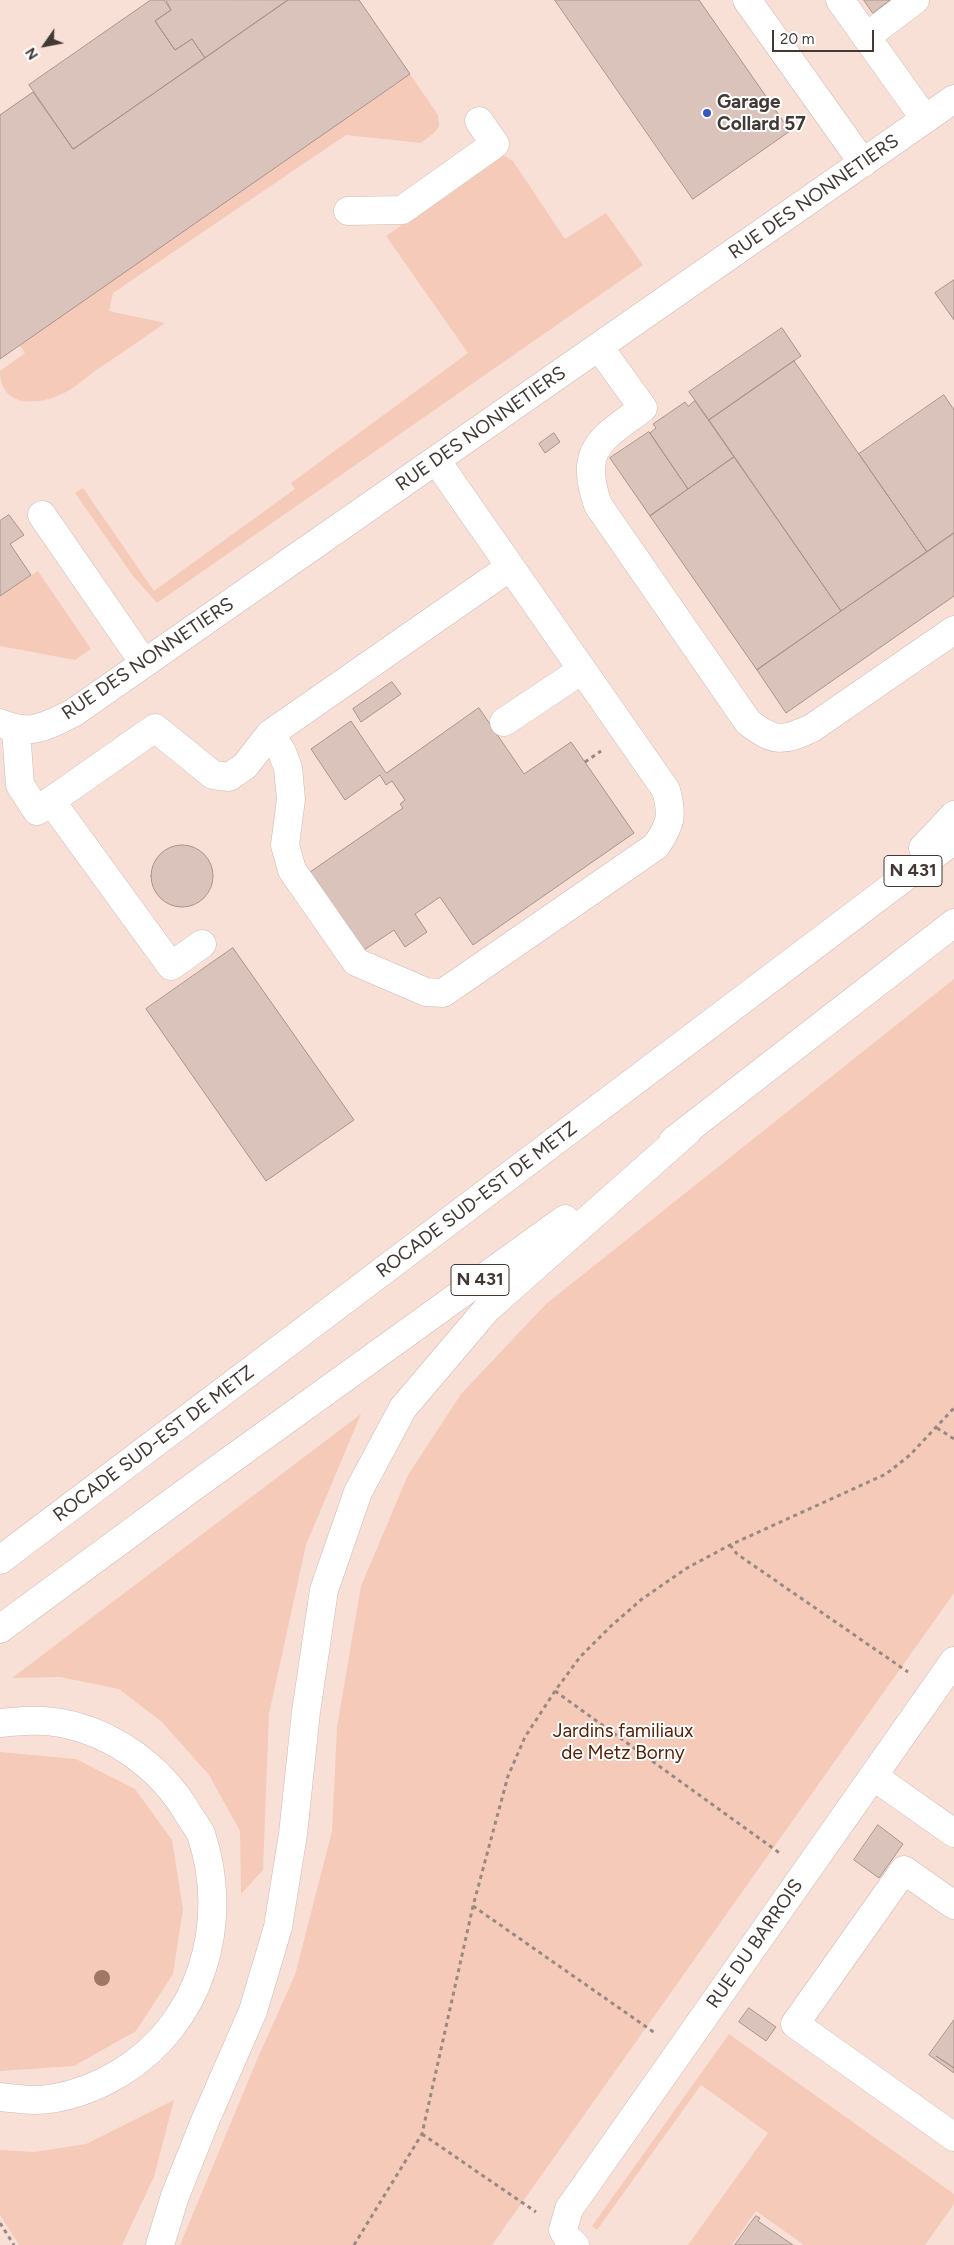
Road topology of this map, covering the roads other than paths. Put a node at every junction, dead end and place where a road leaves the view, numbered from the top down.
1 (747, 0) edge
2 (840, 0) edge
3 (915, 0) edge
4 (866, 37) junction
5 (954, 99) edge
6 (925, 119) junction
7 (479, 121) dead end
8 (863, 163) junction
9 (348, 211) dead end
10 (599, 347) junction
11 (436, 460) junction
12 (42, 515) dead end
13 (510, 567) junction
14 (954, 630) edge
15 (144, 663) junction
16 (582, 670) junction
17 (504, 722) dead end
18 (8, 726) edge
19 (270, 734) junction
20 (51, 801) junction
21 (954, 815) edge
22 (954, 840) edge
23 (872, 902) junction
24 (954, 923) edge
25 (202, 944) dead end
26 (688, 1131) junction
27 (0, 1560) edge
28 (0, 1629) edge
29 (954, 1661) edge
30 (0, 1723) edge
31 (873, 1776) junction
32 (954, 1833) edge
33 (954, 1905) edge
34 (0, 2097) edge
35 (954, 2137) edge
36 (569, 2237) edge
37 (160, 2245) edge

1 - 8 main road
2 - 4 main road
3 - 4 main road
4 - 6 main road
5 - 6 main road, RUE DES NONNETIERS
6 - 8 main road, RUE DES NONNETIERS
7 - 9 main road
8 - 10 main road, RUE DES NONNETIERS
10 - 11 main road, RUE DES NONNETIERS
10 - 14 main road
11 - 13 main road
11 - 15 main road, RUE DES NONNETIERS
12 - 15 main road
13 - 16 main road
13 - 19 main road
15 - 18 main road, RUE DES NONNETIERS
16 - 17 main road
16 - 19 main road
18 - 20 main road
19 - 20 main road
20 - 25 main road
21 - 23 main road
22 - 23 main road, ROCADE SUD-EST DE METZ / N 431
23 - 27 main road, ROCADE SUD-EST DE METZ / N 431
24 - 26 main road, N 431
26 - 28 main road, N 431
26 - 37 main road
29 - 31 main road, RUE DU BARROIS
30 - 34 main road
31 - 32 main road
31 - 36 main road, RUE DU BARROIS
33 - 35 main road

